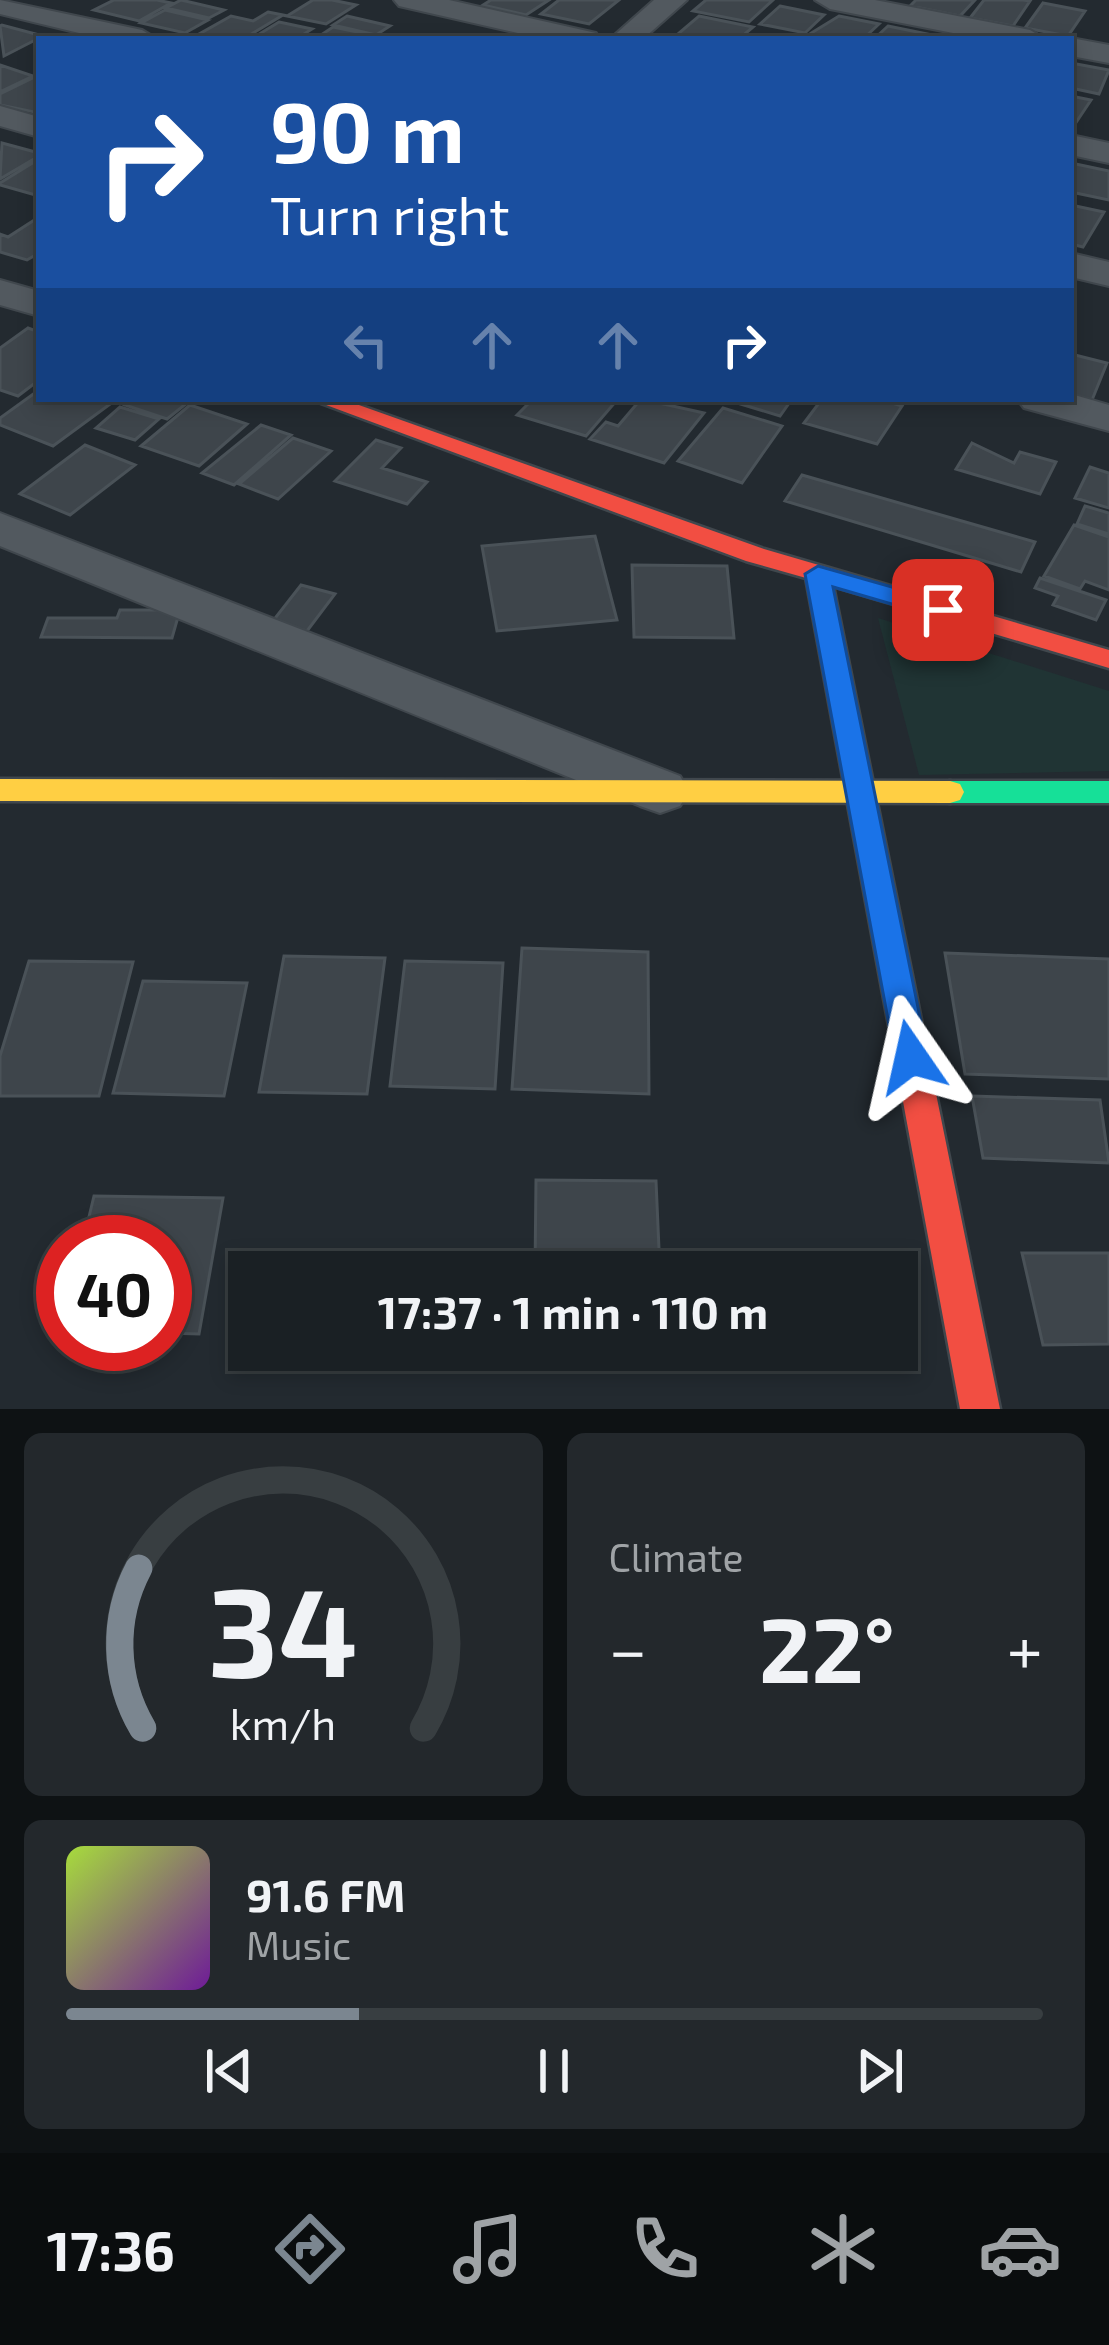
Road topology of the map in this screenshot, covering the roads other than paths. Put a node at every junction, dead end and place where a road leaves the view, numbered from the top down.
1 (409, 0) edge
2 (672, 0) edge
3 (830, 0) edge
4 (14, 8) edge
5 (130, 36) edge
6 (571, 36) edge
7 (629, 36) edge
8 (1015, 36) edge
9 (1074, 48) edge
10 (1109, 54) edge
11 (0, 116) edge
12 (36, 126) edge
13 (1074, 146) edge
14 (1109, 153) edge
15 (1074, 266) edge
16 (1109, 274) edge
17 (0, 292) edge
18 (36, 303) edge
19 (330, 402) edge
20 (1051, 402) edge
21 (1109, 418) edge
22 (0, 527) edge
23 (818, 574) junction
24 (1109, 659) edge
25 (0, 790) edge
26 (662, 792) junction
27 (860, 792) junction
28 (1109, 792) edge
29 (980, 1409) edge

1 - 6 street
2 - 7 street
3 - 8 street
4 - 5 street
9 - 10 street
11 - 12 street
13 - 14 street
15 - 16 street
17 - 18 street
19 - 23 street
20 - 21 street
22 - 26 street
23 - 24 street
23 - 27 street
25 - 26 street
26 - 27 street
27 - 28 street
27 - 29 street

